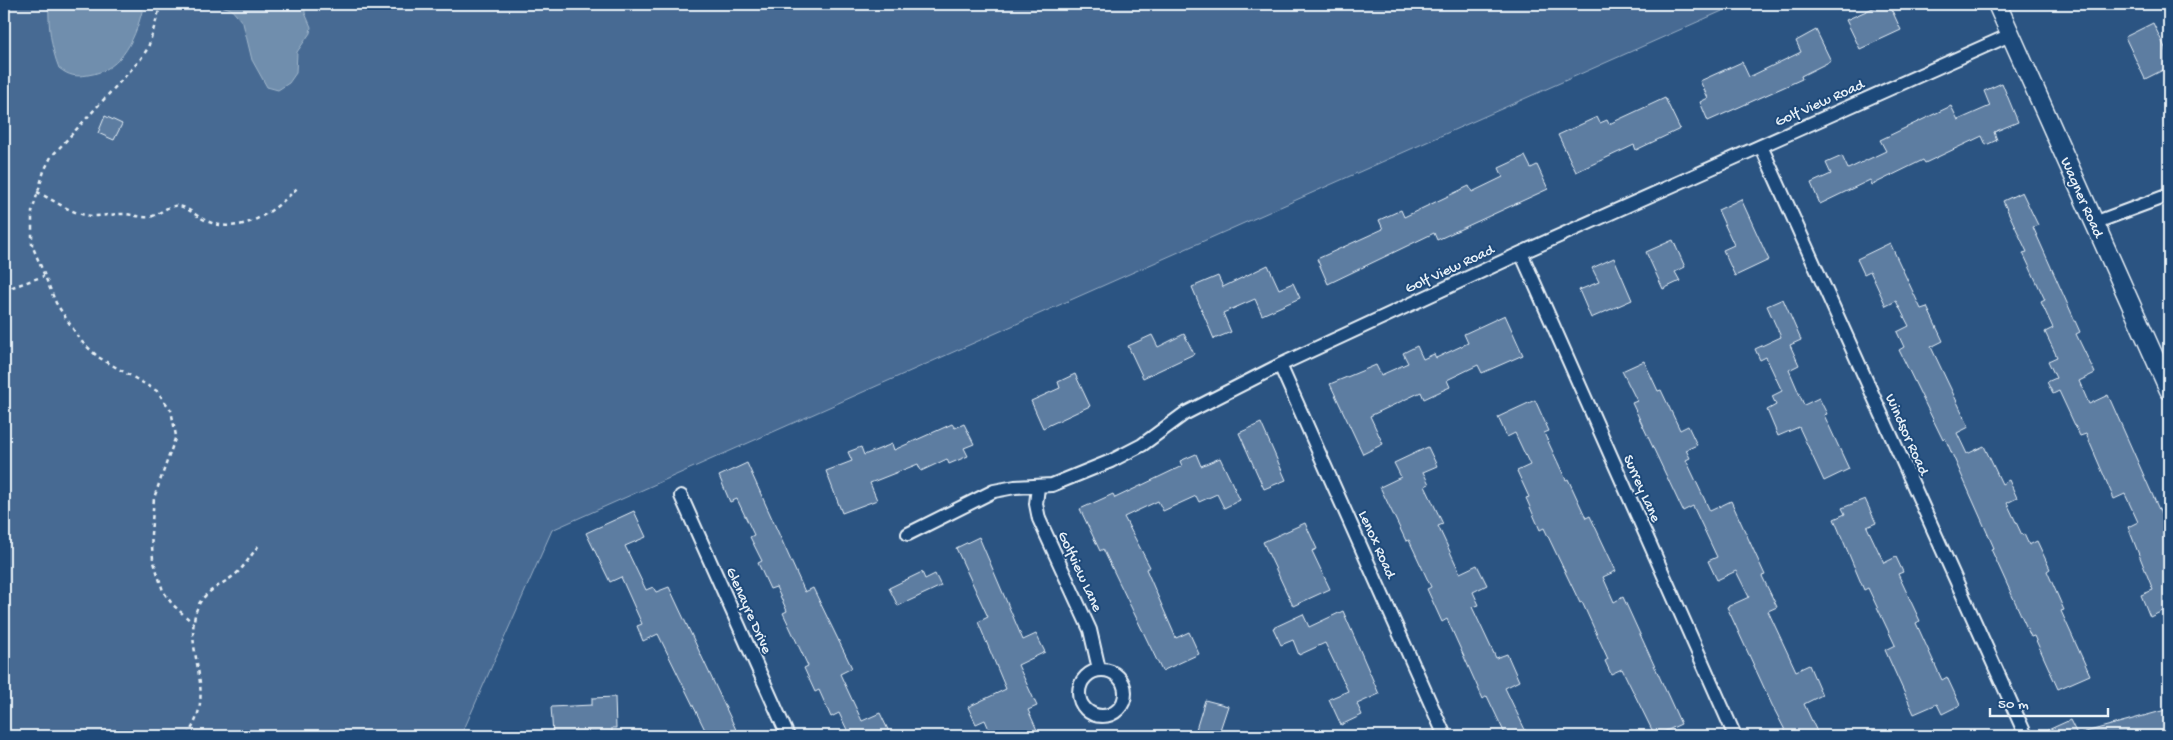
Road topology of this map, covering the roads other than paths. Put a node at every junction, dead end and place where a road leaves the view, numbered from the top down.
1 (1997, 4) edge
2 (2010, 35) junction
3 (1761, 146) junction
4 (2169, 195) edge
5 (2094, 223) junction
6 (1521, 253) junction
7 (1280, 364) junction
8 (2169, 390) edge
9 (1038, 487) junction
10 (681, 496) dead end
11 (908, 534) dead end
12 (1099, 669) dead end
13 (788, 736) edge
14 (1445, 736) edge
15 (1735, 736) edge
16 (2026, 736) edge

1 - 2 street, Wagner Road
2 - 3 street, Golf View Road
2 - 5 street, Wagner Road
3 - 6 street, Golf View Road
3 - 16 street, Windsor Road
4 - 5 street
5 - 8 street, Wagner Road
6 - 7 street, Golf View Road
6 - 15 street, Surrey Lane
7 - 9 street, Golf View Road
7 - 14 street, Lenox Road
9 - 11 street, Golf View Road
9 - 12 street, Golfview Lane
10 - 13 street, Glenayre Drive

